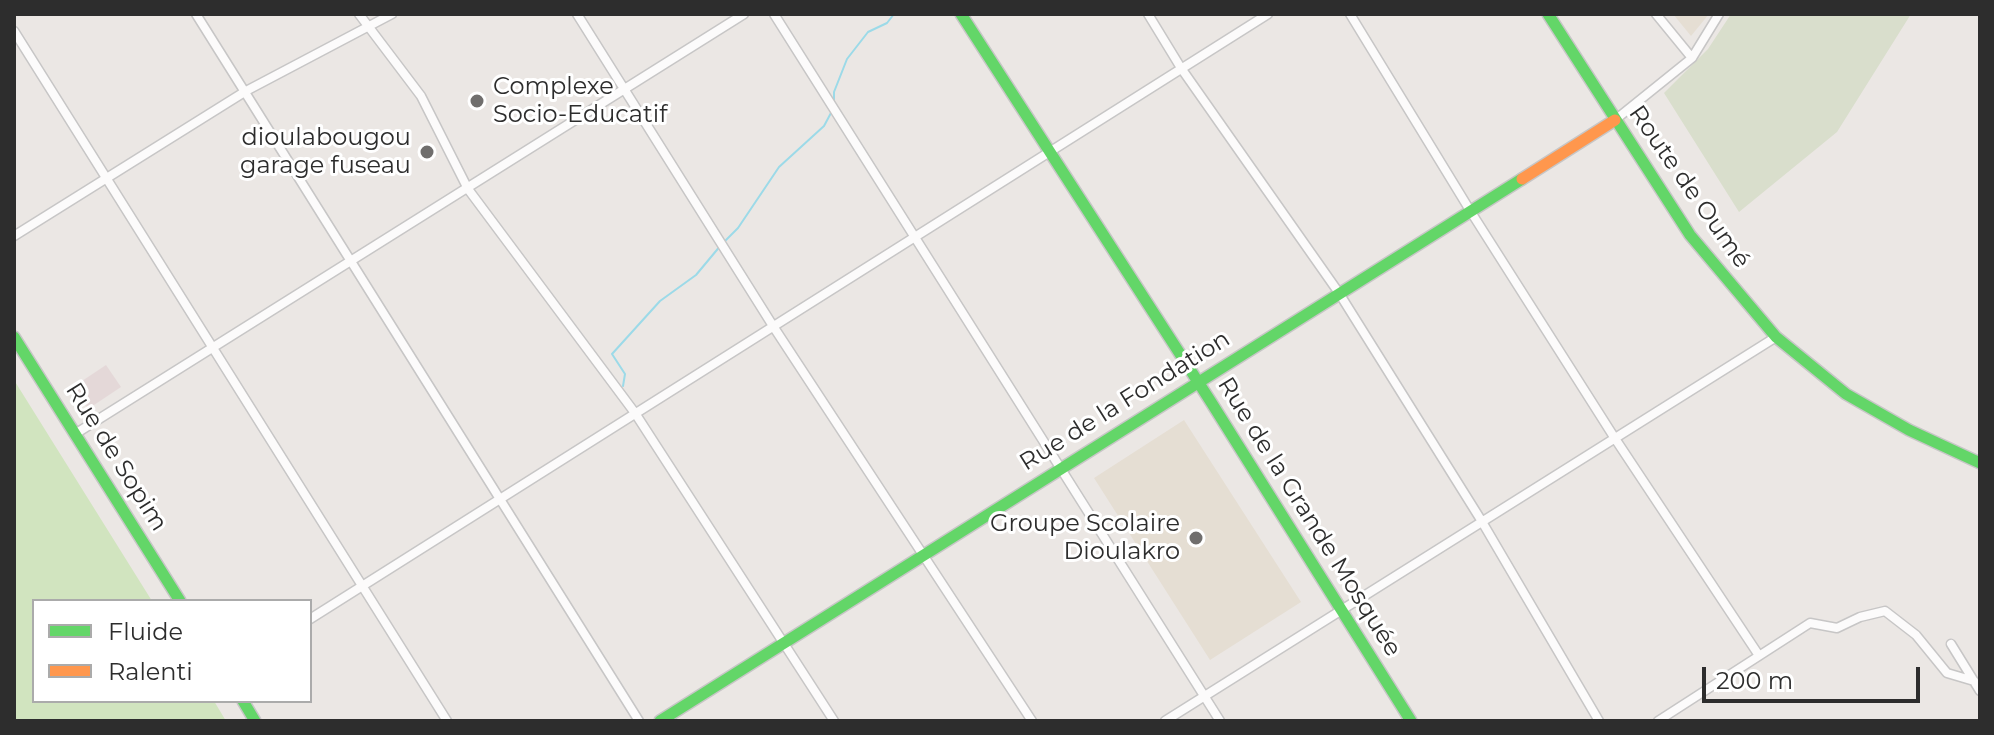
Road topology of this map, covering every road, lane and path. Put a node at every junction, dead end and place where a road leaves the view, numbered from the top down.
1 (196, 14) edge
2 (359, 14) edge
3 (392, 14) edge
4 (577, 14) edge
5 (744, 14) edge
6 (774, 14) edge
7 (961, 14) edge
8 (1148, 14) edge
9 (1268, 14) edge
10 (1350, 14) edge
11 (1548, 14) edge
12 (1656, 14) edge
13 (1719, 14) edge
14 (368, 28) junction
15 (14, 31) edge
16 (1692, 58) junction
17 (1181, 68) junction
18 (624, 89) junction
19 (246, 91) junction
20 (1615, 120) junction
21 (1048, 152) junction
22 (106, 178) junction
23 (468, 189) junction
24 (1471, 212) junction
25 (14, 236) edge
26 (914, 237) junction
27 (350, 261) junction
28 (1339, 293) junction
29 (773, 326) junction
30 (14, 337) edge
31 (1776, 337) junction
32 (212, 348) junction
33 (1198, 381) junction
34 (635, 413) junction
35 (75, 434) junction
36 (1614, 437) junction
37 (1980, 463) edge
38 (1061, 468) junction
39 (499, 499) junction
40 (1481, 520) junction
41 (924, 553) junction
42 (362, 586) junction
43 (179, 599) edge
44 (1343, 610) junction
45 (312, 618) edge
46 (784, 644) junction
47 (1951, 644) dead end
48 (1758, 654) junction
49 (1974, 681) junction
50 (1980, 691) edge
51 (1204, 696) junction
52 (244, 703) edge
53 (255, 721) edge
54 (447, 721) edge
55 (639, 721) edge
56 (660, 721) edge
57 (834, 721) edge
58 (1032, 721) edge
59 (1165, 721) edge
60 (1220, 721) edge
61 (1411, 721) edge
62 (1599, 721) edge
63 (1658, 721) edge

1 - 19 street
2 - 14 street
3 - 14 street
4 - 18 street
5 - 18 street
6 - 26 street
7 - 21 street, Rue de la Grande Mosquée
8 - 17 street
9 - 17 street
10 - 24 street
11 - 20 street, Route de Oumé
12 - 16 street
13 - 16 street
14 - 19 street
14 - 23 street
15 - 22 street
16 - 20 street
17 - 21 street
17 - 28 street
18 - 23 street
18 - 29 street
19 - 22 street
19 - 27 street
20 - 24 street, Rue de la Fondation
20 - 31 street, Route de Oumé
21 - 26 street
21 - 33 street, Rue de la Grande Mosquée
22 - 25 street
22 - 32 street
23 - 27 street
23 - 34 street
24 - 28 street, Rue de la Fondation
24 - 36 street
26 - 29 street
26 - 38 street
27 - 32 street
27 - 39 street
28 - 33 street, Rue de la Fondation
28 - 40 street
29 - 34 street
29 - 41 street
30 - 35 street, Rue de Sopim
31 - 36 street
31 - 37 street, Route de Oumé
32 - 35 street
32 - 42 street
33 - 38 street, Rue de la Fondation
33 - 44 street, Rue de la Grande Mosquée
34 - 39 street
34 - 46 street
35 - 43 street, Rue de Sopim
36 - 40 street
36 - 48 street
38 - 41 street, Rue de la Fondation
38 - 51 street
39 - 42 street
39 - 55 street
40 - 44 street
40 - 62 street
41 - 46 street, Rue de la Fondation
41 - 58 street
42 - 45 street
42 - 54 street
44 - 51 street
44 - 61 street, Rue de la Grande Mosquée
46 - 56 street, Rue de la Fondation
46 - 57 street
47 - 49 street
48 - 49 street
48 - 63 street
49 - 50 street
51 - 59 street
51 - 60 street
52 - 53 street

